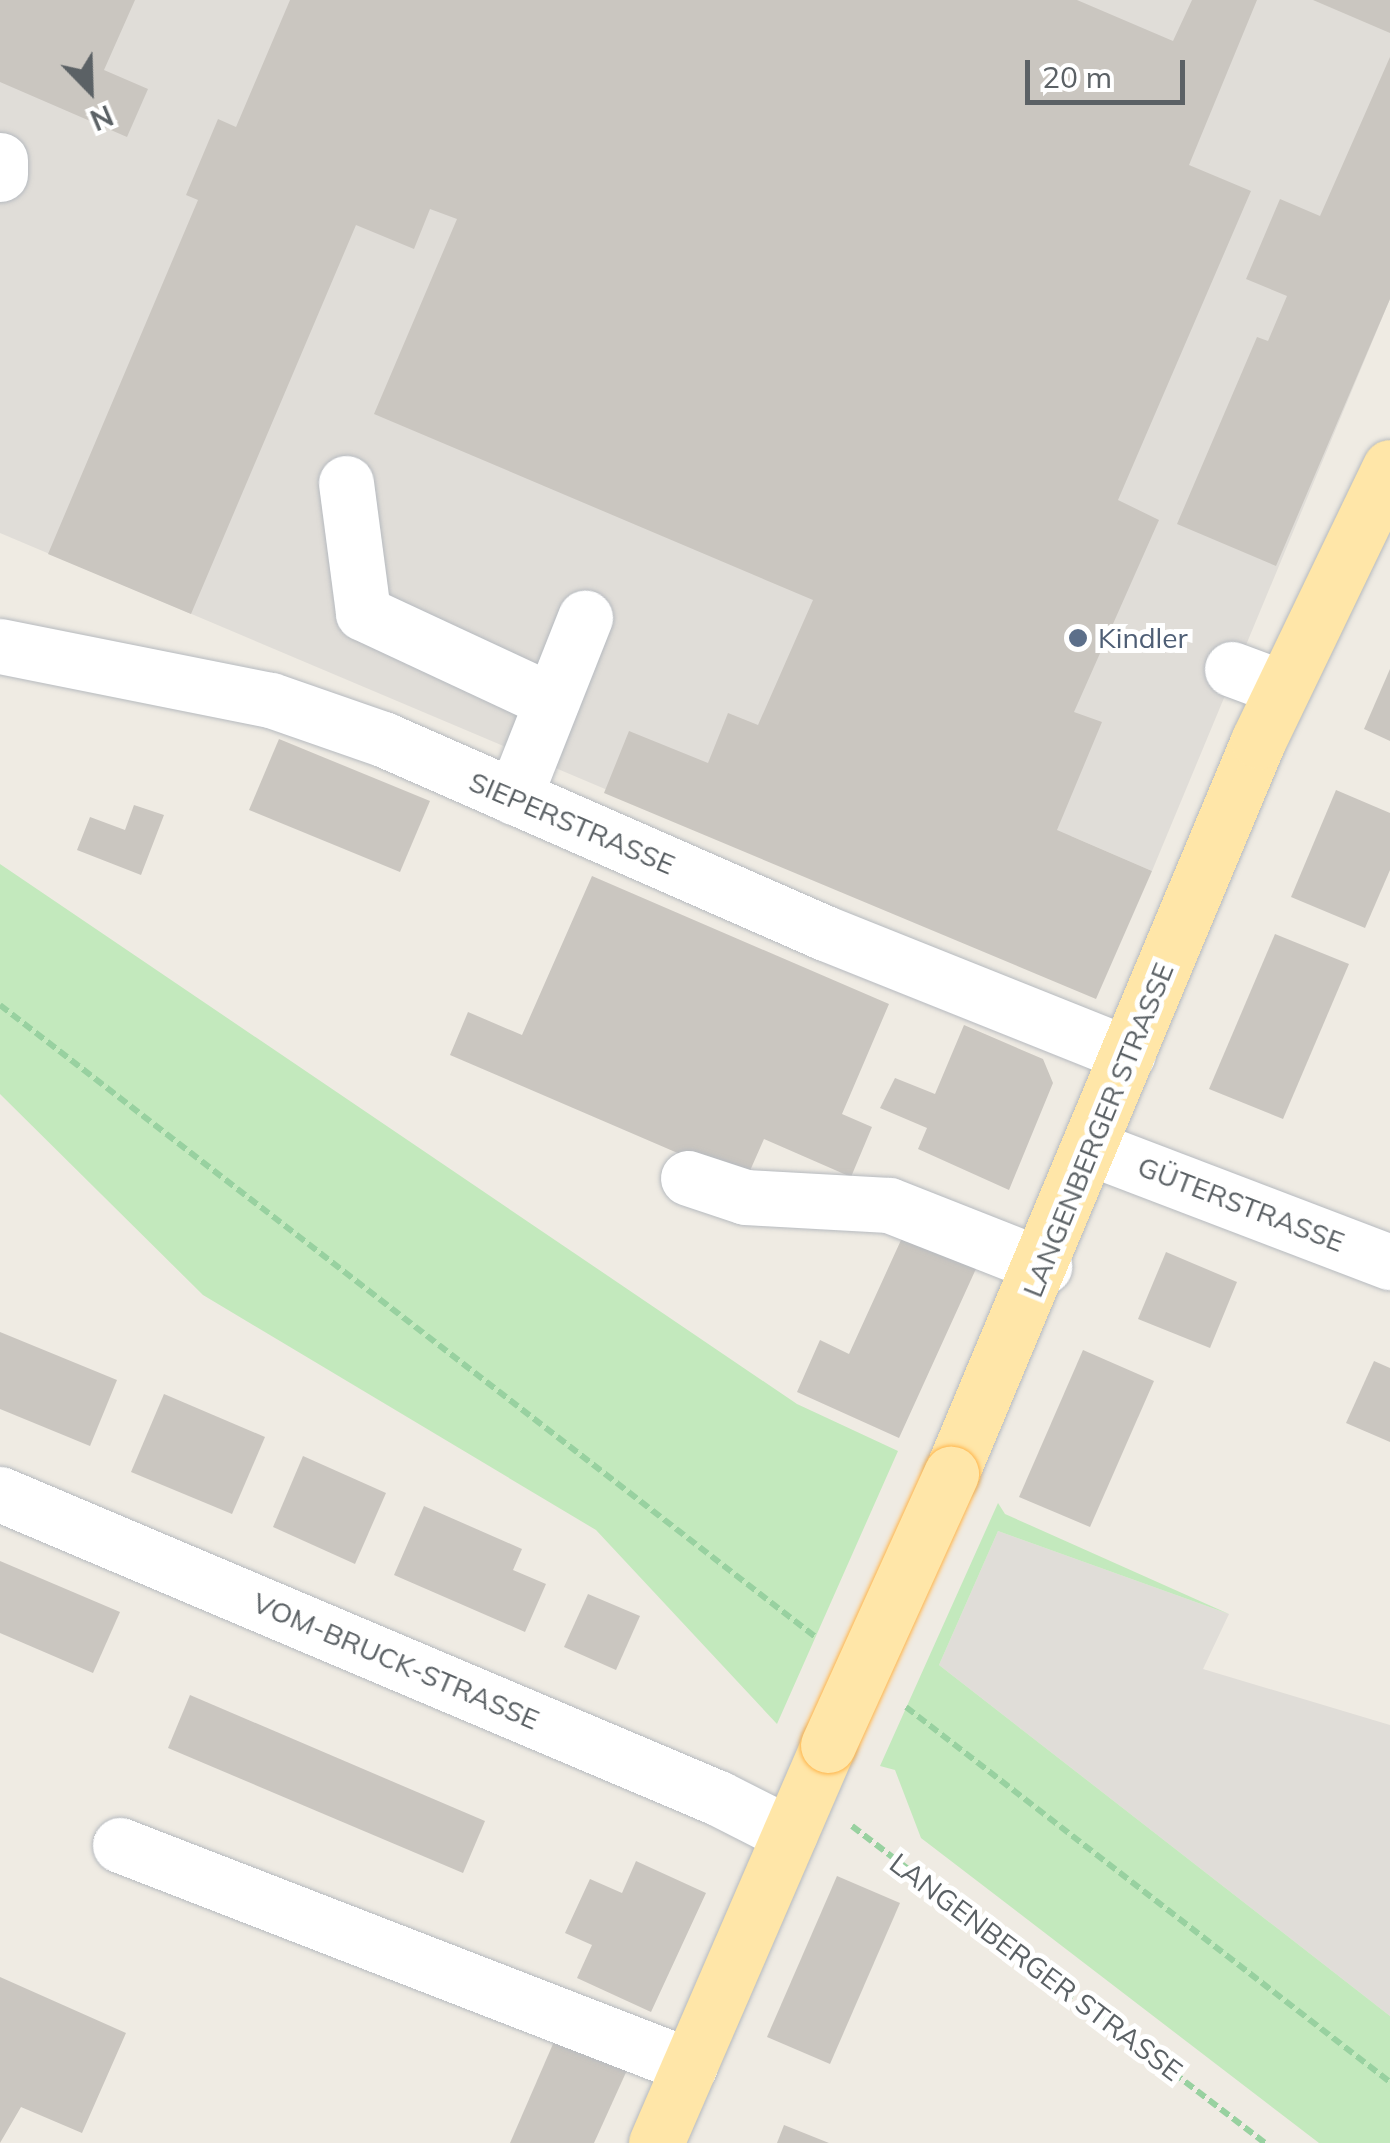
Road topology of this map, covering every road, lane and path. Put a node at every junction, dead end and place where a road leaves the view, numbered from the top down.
1 (0, 160) edge
2 (0, 174) edge
3 (1390, 467) edge
4 (346, 482) dead end
5 (585, 618) dead end
6 (0, 646) edge
7 (1232, 669) dead end
8 (1283, 688) junction
9 (552, 701) junction
10 (514, 797) junction
11 (0, 1005) edge
12 (1128, 1054) junction
13 (1091, 1148) junction
14 (688, 1178) dead end
15 (1390, 1262) edge
16 (1044, 1266) junction
17 (0, 1494) edge
18 (832, 1650) dead end
19 (893, 1696) dead end
20 (808, 1790) junction
21 (120, 1845) dead end
22 (690, 2066) junction
23 (1390, 2082) edge
24 (656, 2143) edge
25 (1265, 2143) edge

1 - 2 street
3 - 8 main road, LANGENBERGER STRASSE
4 - 9 street
5 - 9 street
6 - 10 street, SIEPERSTRASSE
7 - 8 street
8 - 12 main road, LANGENBERGER STRASSE
9 - 10 street
10 - 12 street, SIEPERSTRASSE
11 - 18 path
12 - 13 main road, LANGENBERGER STRASSE
13 - 15 street, GÜTERSTRASSE
13 - 16 main road, LANGENBERGER STRASSE
14 - 16 street
16 - 20 main road, LANGENBERGER STRASSE, bridge
17 - 20 street, VOM-BRUCK-STRASSE
19 - 23 path
20 - 22 main road, LANGENBERGER STRASSE
20 - 25 path, LANGENBERGER STRASSE
21 - 22 street
22 - 24 main road, LANGENBERGER STRASSE

